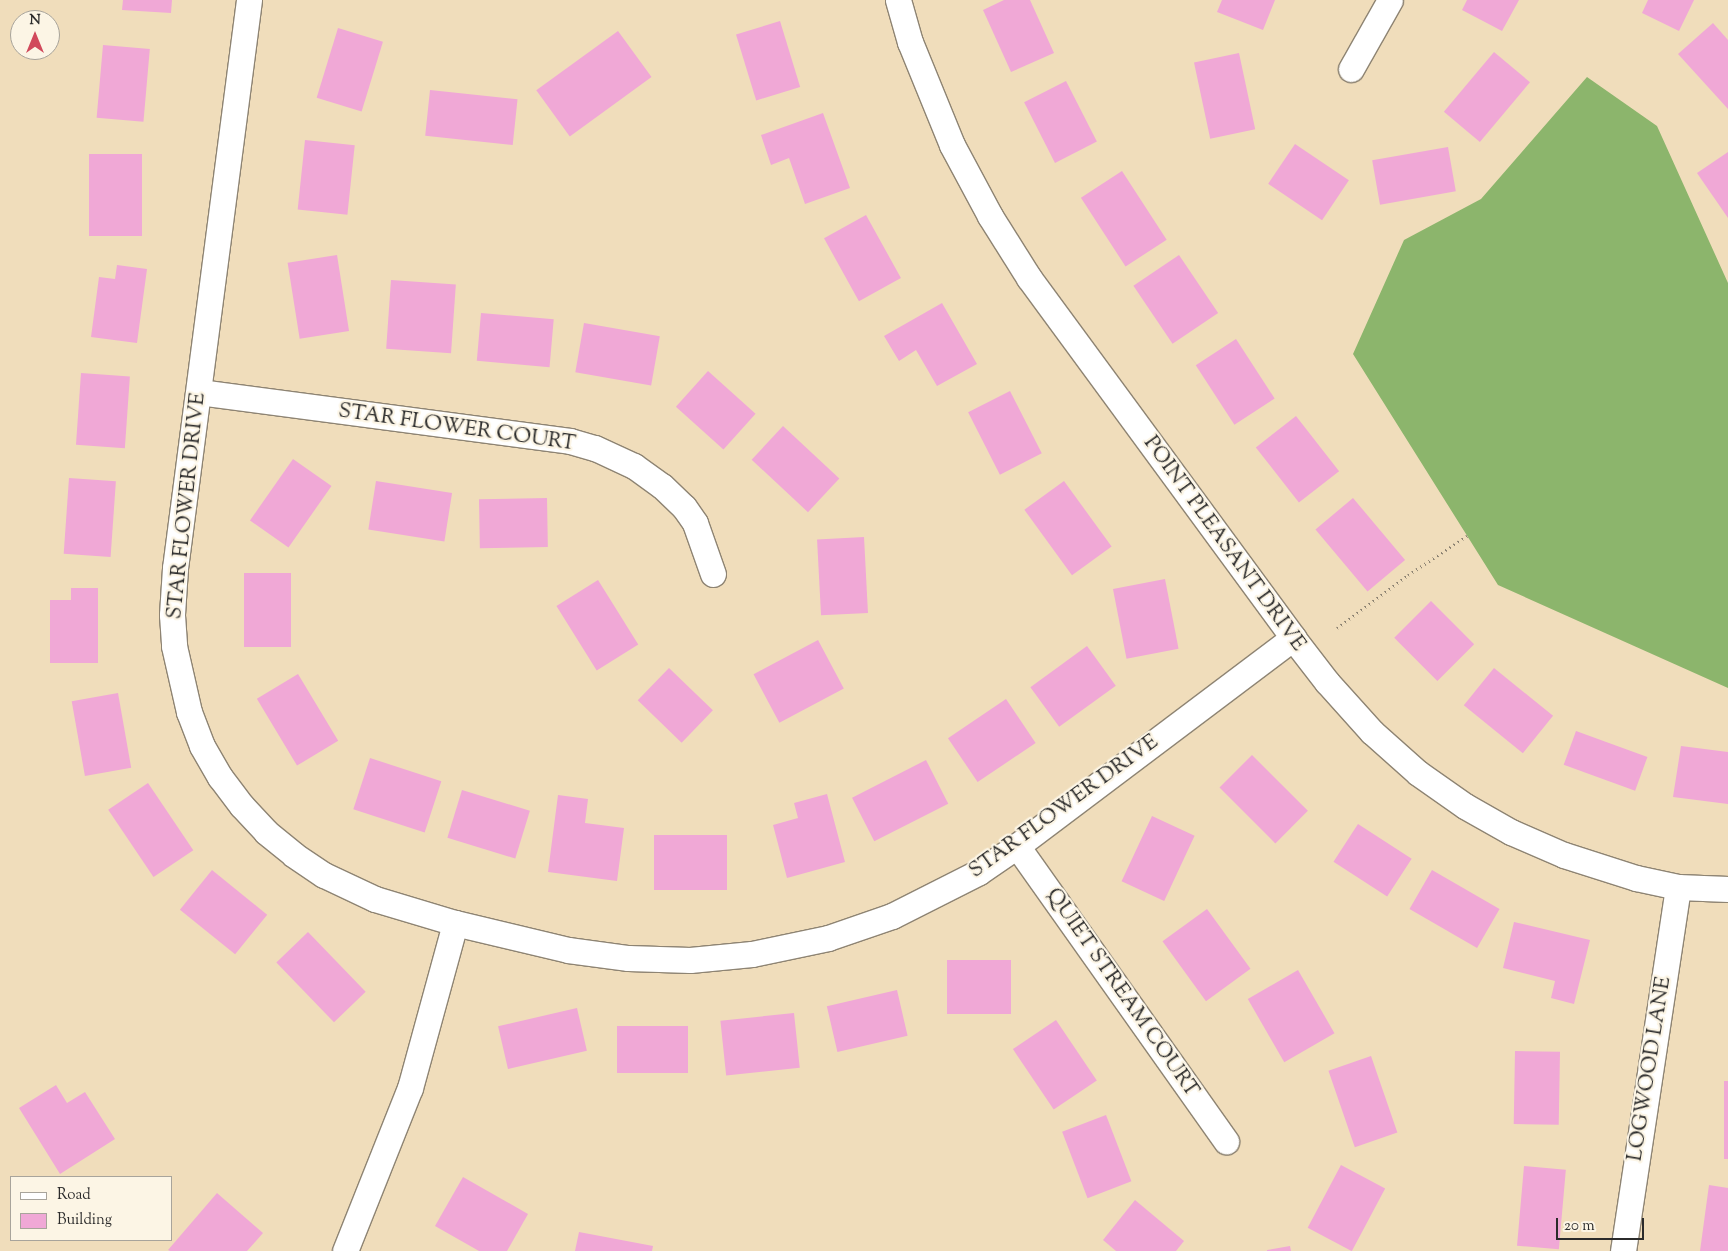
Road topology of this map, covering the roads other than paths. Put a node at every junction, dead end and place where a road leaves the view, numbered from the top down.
1 (249, 0) edge
2 (898, 0) edge
3 (1390, 0) edge
4 (1351, 70) dead end
5 (199, 392) junction
6 (713, 574) dead end
7 (1293, 638) junction
8 (1017, 846) junction
9 (1678, 887) junction
10 (1728, 890) edge
11 (455, 923) junction
12 (1226, 1141) dead end
13 (345, 1251) edge
14 (1623, 1251) edge

1 - 5 street, STAR FLOWER DRIVE
2 - 7 street, POINT PLEASANT DRIVE
3 - 4 street
5 - 6 street, STAR FLOWER COURT
5 - 11 street, STAR FLOWER DRIVE
7 - 8 street, STAR FLOWER DRIVE
7 - 9 street, POINT PLEASANT DRIVE
8 - 11 street, STAR FLOWER DRIVE
8 - 12 street, QUIET STREAM COURT
9 - 10 street, POINT PLEASANT DRIVE
9 - 14 street, LOGWOOD LANE
11 - 13 street

